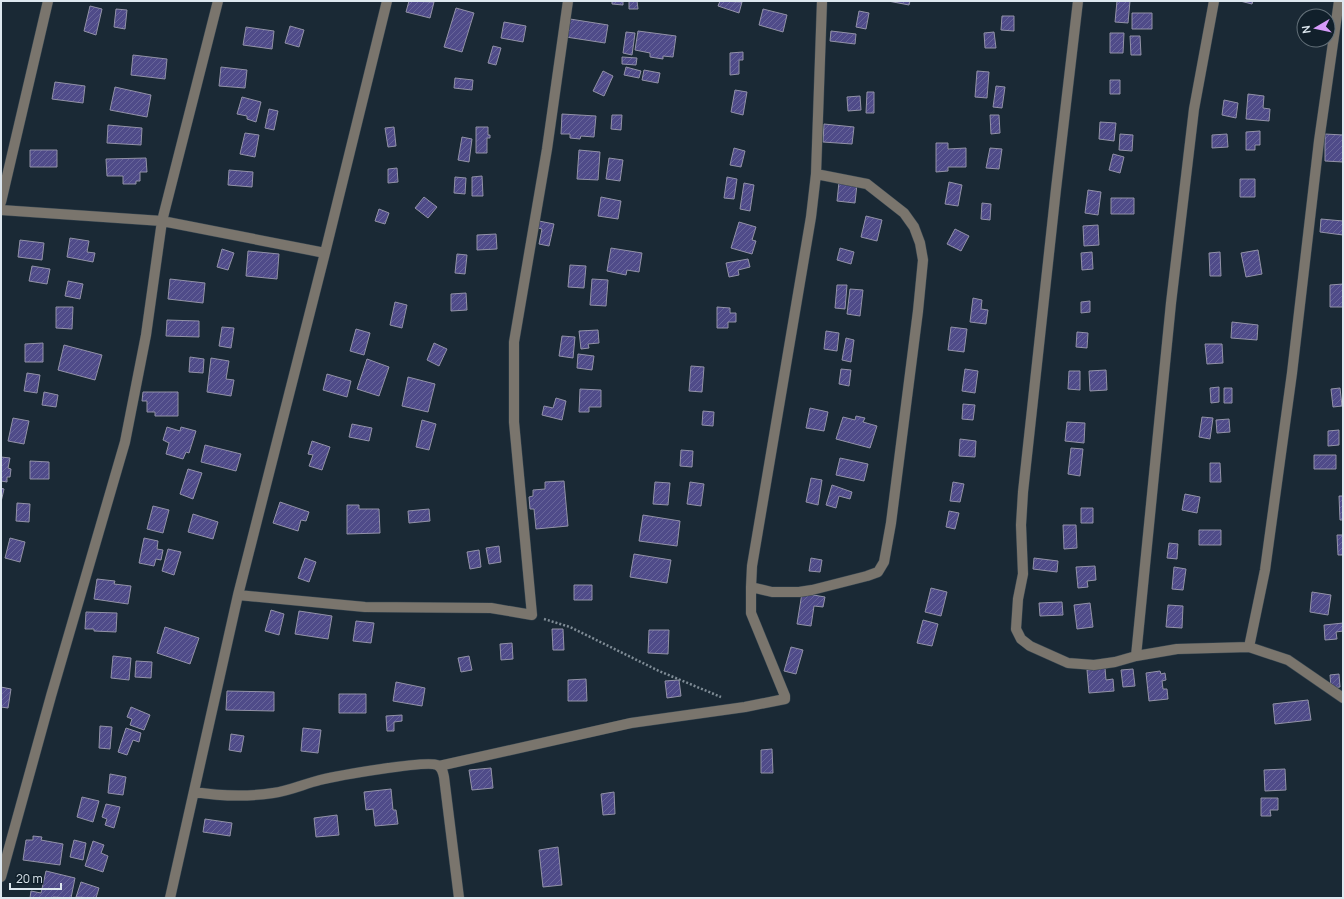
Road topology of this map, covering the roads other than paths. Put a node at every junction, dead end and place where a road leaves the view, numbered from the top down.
1 (48, 1) edge
2 (218, 1) edge
3 (387, 1) edge
4 (568, 1) edge
5 (822, 1) edge
6 (1078, 1) edge
7 (1214, 1) edge
8 (1339, 1) edge
9 (816, 174) junction
10 (1, 202) edge
11 (1, 210) edge
12 (162, 221) junction
13 (325, 253) junction
14 (751, 587) junction
15 (238, 595) junction
16 (1249, 647) junction
17 (1136, 656) junction
18 (1343, 698) edge
19 (438, 766) junction
20 (194, 792) junction
21 (1, 877) edge
22 (170, 898) edge
23 (459, 898) edge

1 - 10 street
2 - 12 street
3 - 13 street
4 - 15 street
5 - 9 street
6 - 17 street
7 - 17 street
8 - 16 street
9 - 14 street
9 - 14 street
11 - 12 street
12 - 13 street
12 - 21 street
13 - 15 street
14 - 19 street
15 - 20 street
16 - 17 street
16 - 18 street
19 - 20 street
19 - 23 street
20 - 22 street

